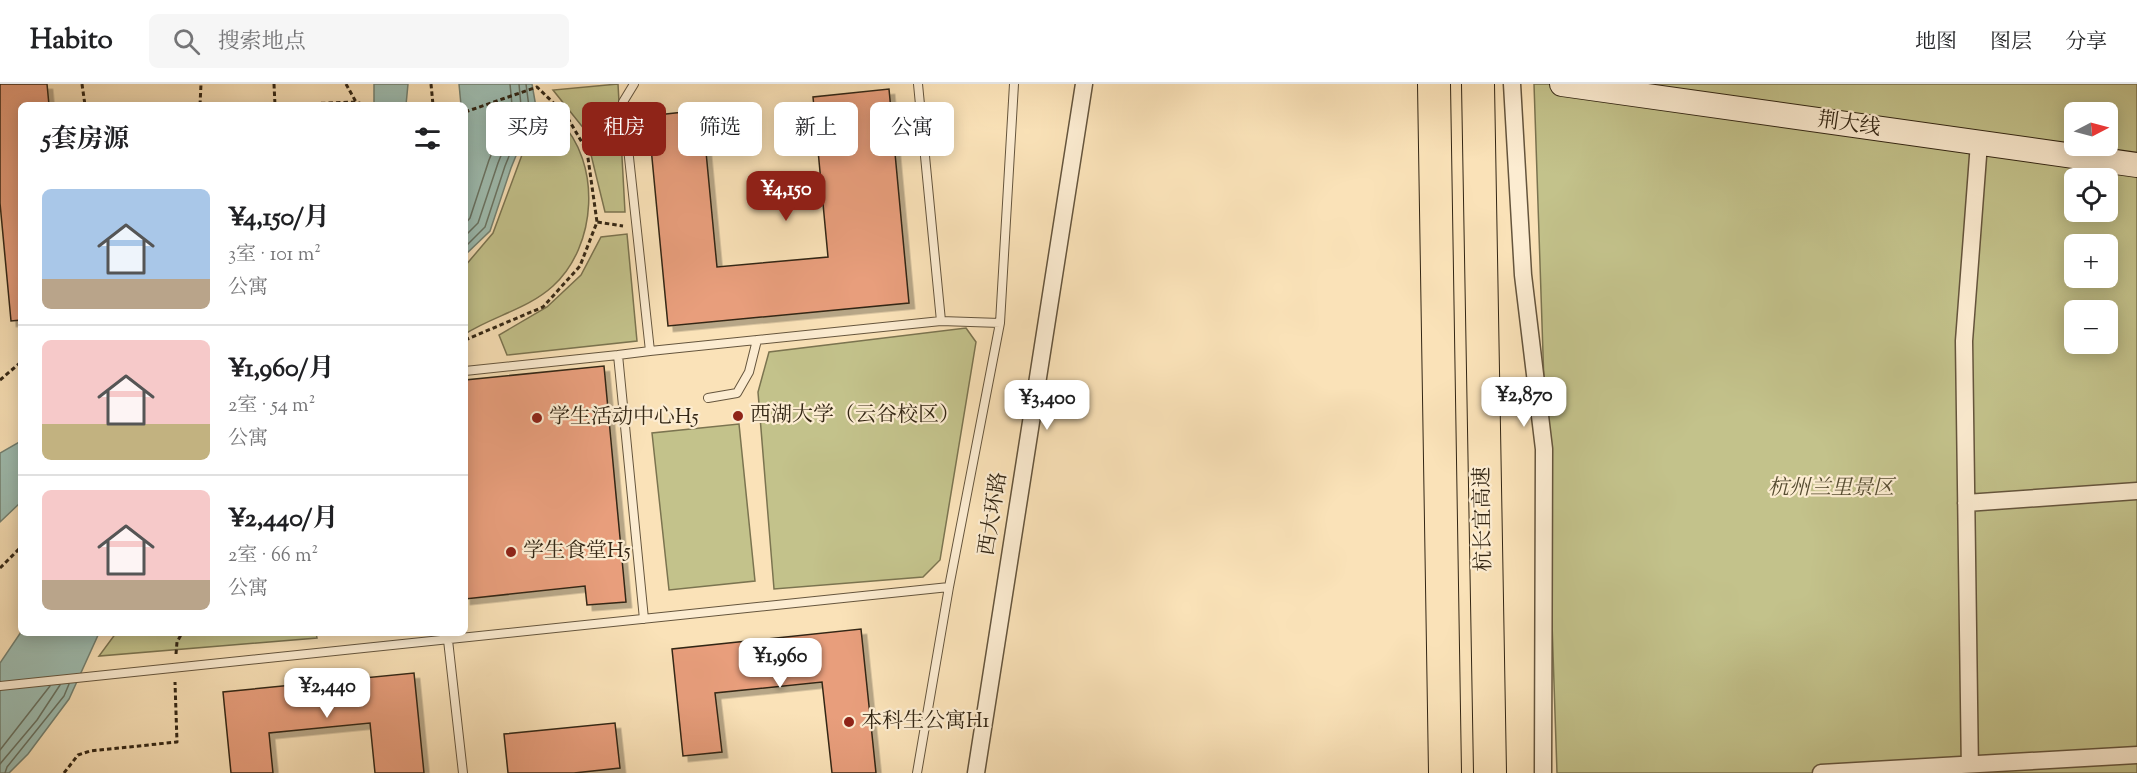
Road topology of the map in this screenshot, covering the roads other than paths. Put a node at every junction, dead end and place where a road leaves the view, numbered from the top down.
1 (634, 84) edge
2 (918, 84) edge
3 (1014, 84) edge
4 (1084, 84) edge
5 (1434, 84) edge
6 (1478, 84) edge
7 (1512, 84) edge
8 (1562, 84) edge
9 (1979, 143) junction
10 (2137, 165) edge
11 (941, 321) junction
12 (1000, 323) junction
13 (757, 340) junction
14 (650, 351) junction
15 (618, 355) junction
16 (468, 371) edge
17 (708, 398) dead end
18 (2137, 491) edge
19 (1966, 503) junction
20 (949, 587) junction
21 (644, 619) junction
22 (448, 640) junction
23 (0, 686) edge
24 (2137, 755) edge
25 (1970, 769) edge
26 (1445, 771) edge
27 (463, 773) edge
28 (917, 773) edge
29 (976, 773) edge
30 (1490, 773) edge
31 (1543, 773) edge
32 (1821, 773) edge

1 - 14 lane
2 - 11 lane
3 - 12 lane
4 - 29 street, 西大环路
5 - 26 highway
6 - 30 highway, 杭长宜高速
7 - 31 street
8 - 9 street, 荆大线
9 - 10 street, 荆大线
9 - 19 street
11 - 12 lane
11 - 13 lane
12 - 20 lane
13 - 14 lane
13 - 17 lane
14 - 15 lane
15 - 16 lane
15 - 21 lane
18 - 19 street
19 - 25 street
20 - 21 lane
20 - 28 lane
21 - 22 lane
22 - 23 lane
22 - 27 lane
24 - 25 street
25 - 32 street

